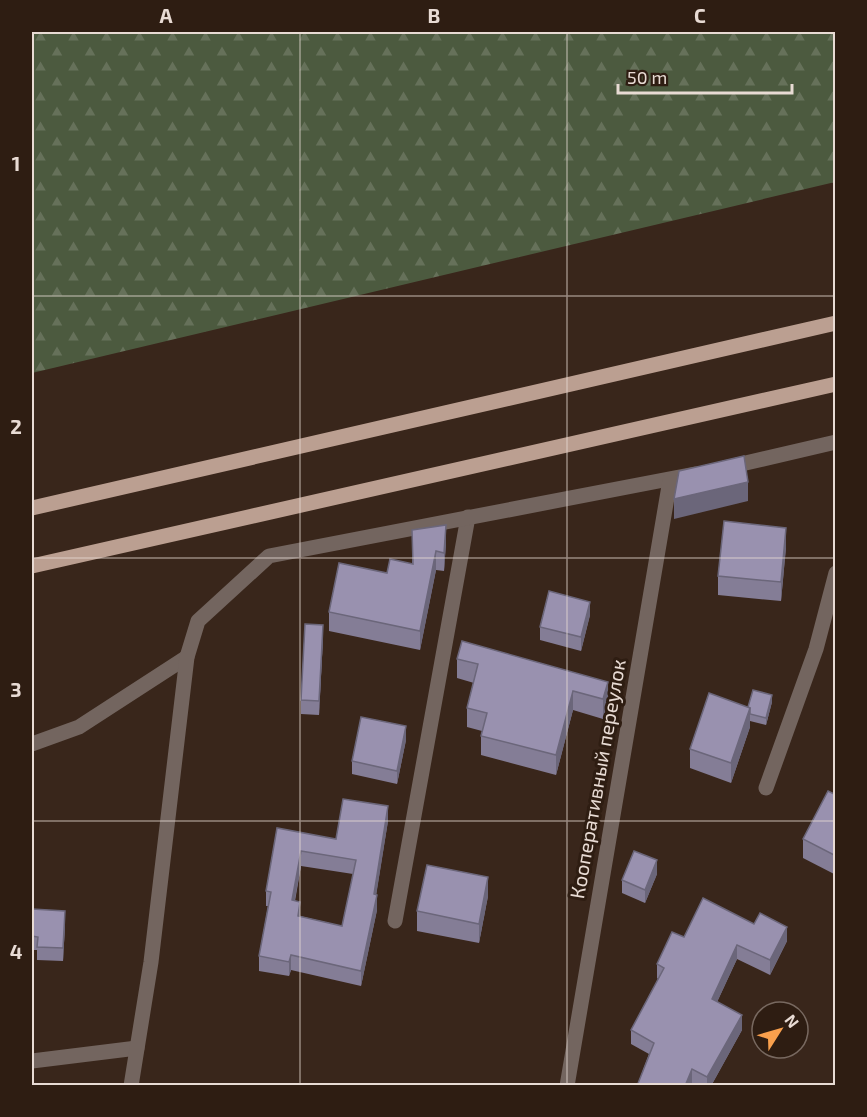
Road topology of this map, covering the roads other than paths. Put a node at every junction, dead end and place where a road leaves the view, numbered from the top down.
1 (836, 323) edge
2 (836, 384) edge
3 (836, 442) edge
4 (669, 480) junction
5 (32, 508) edge
6 (468, 517) junction
7 (32, 566) edge
8 (836, 573) edge
9 (188, 657) junction
10 (32, 744) edge
11 (766, 788) dead end
12 (395, 921) dead end
13 (137, 1048) junction
14 (32, 1061) edge
15 (132, 1086) edge
16 (567, 1086) edge

1 - 5 main road
2 - 7 main road
3 - 4 street
4 - 6 street
4 - 16 street, Кооперативный переулок
6 - 9 street
6 - 12 street
8 - 11 street
9 - 10 street
9 - 13 street
13 - 14 street
13 - 15 street

